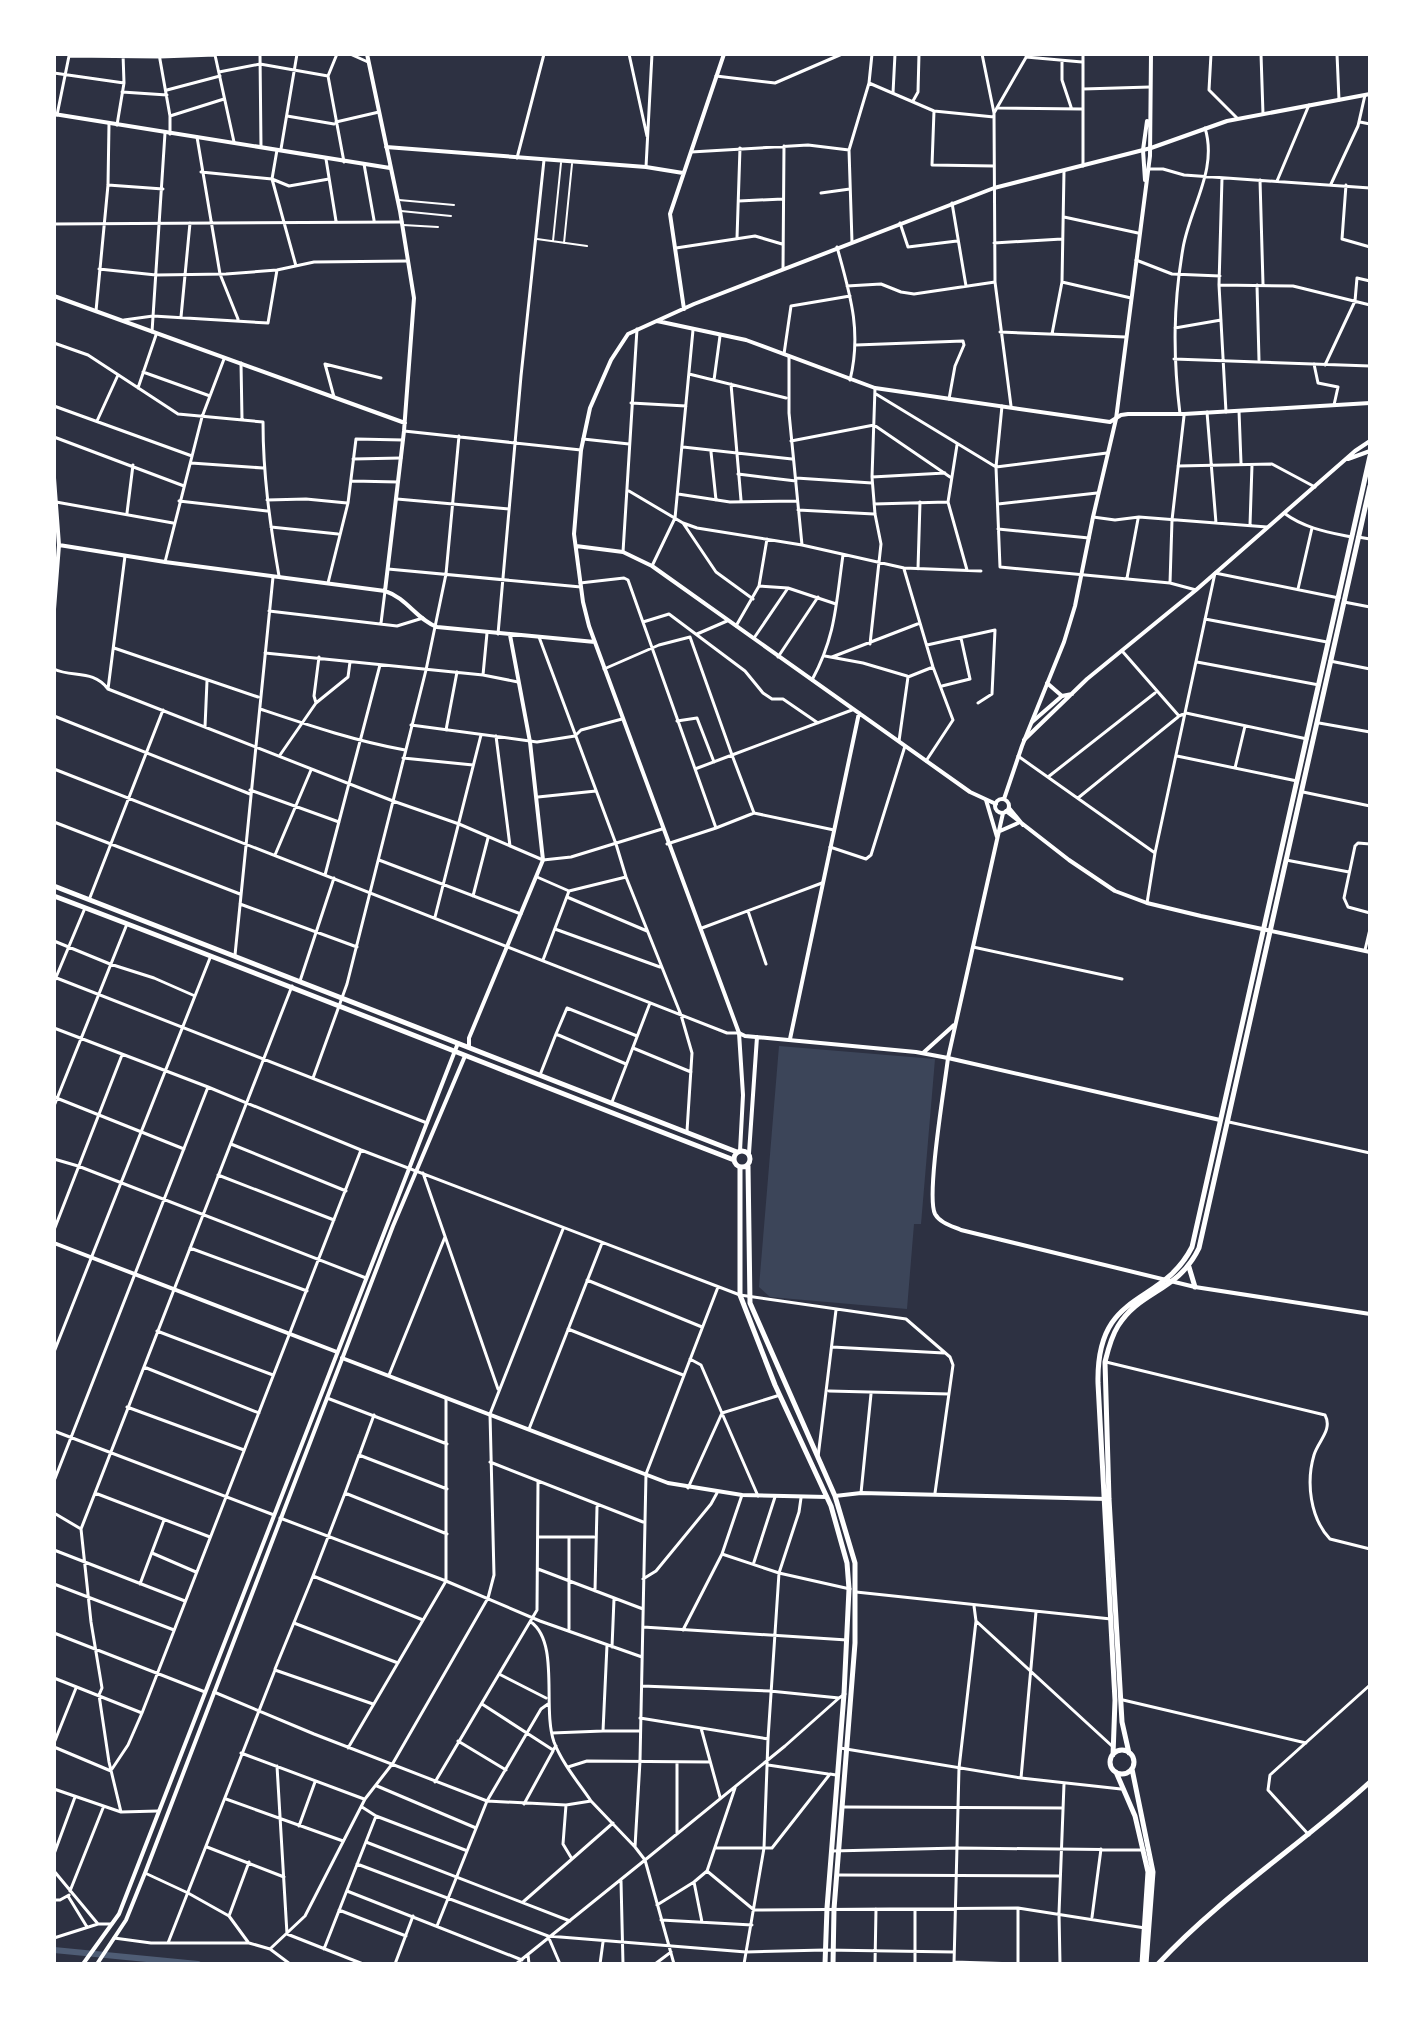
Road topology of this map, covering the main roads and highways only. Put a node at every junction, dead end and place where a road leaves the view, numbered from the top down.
1 (1370, 455) edge
2 (1370, 486) edge
3 (1354, 537) junction
4 (1341, 600) junction
5 (54, 886) edge
6 (54, 896) edge
7 (1267, 930) junction
8 (1224, 1121) junction
9 (696, 1135) junction
10 (692, 1144) junction
11 (739, 1152) junction
12 (734, 1160) junction
13 (748, 1166) junction
14 (740, 1167) junction
15 (1189, 1267) junction
16 (1195, 1287) road end
17 (784, 1380) junction
18 (775, 1385) junction
19 (1107, 1500) junction
20 (1114, 1620) junction
21 (845, 1696) junction
22 (844, 1749) junction
23 (1113, 1751) junction
24 (1129, 1753) junction
25 (1132, 1769) junction
26 (1116, 1772) junction
27 (1370, 1782) edge
28 (830, 1909) junction
29 (825, 1964) edge
30 (833, 1964) edge
31 (1144, 1964) edge
32 (1158, 1964) edge

1 - 3 main road
2 - 3 main road
3 - 4 main road
4 - 7 main road
4 - 7 main road
5 - 9 main road
6 - 10 main road
7 - 8 main road
8 - 15 main road
8 - 19 main road
9 - 10 main road
9 - 11 main road
10 - 12 main road
11 - 12 main road
11 - 13 main road
12 - 14 main road
13 - 14 main road
13 - 17 main road
14 - 18 main road
15 - 16 main road
15 - 19 main road
17 - 18 main road
17 - 21 main road
18 - 21 main road
19 - 20 main road
20 - 23 main road
20 - 24 main road
21 - 22 main road
22 - 28 main road
22 - 28 main road
23 - 24 main road
23 - 26 main road
24 - 25 main road
25 - 26 main road
25 - 31 main road
26 - 31 main road
27 - 32 main road
28 - 29 main road
28 - 30 main road

